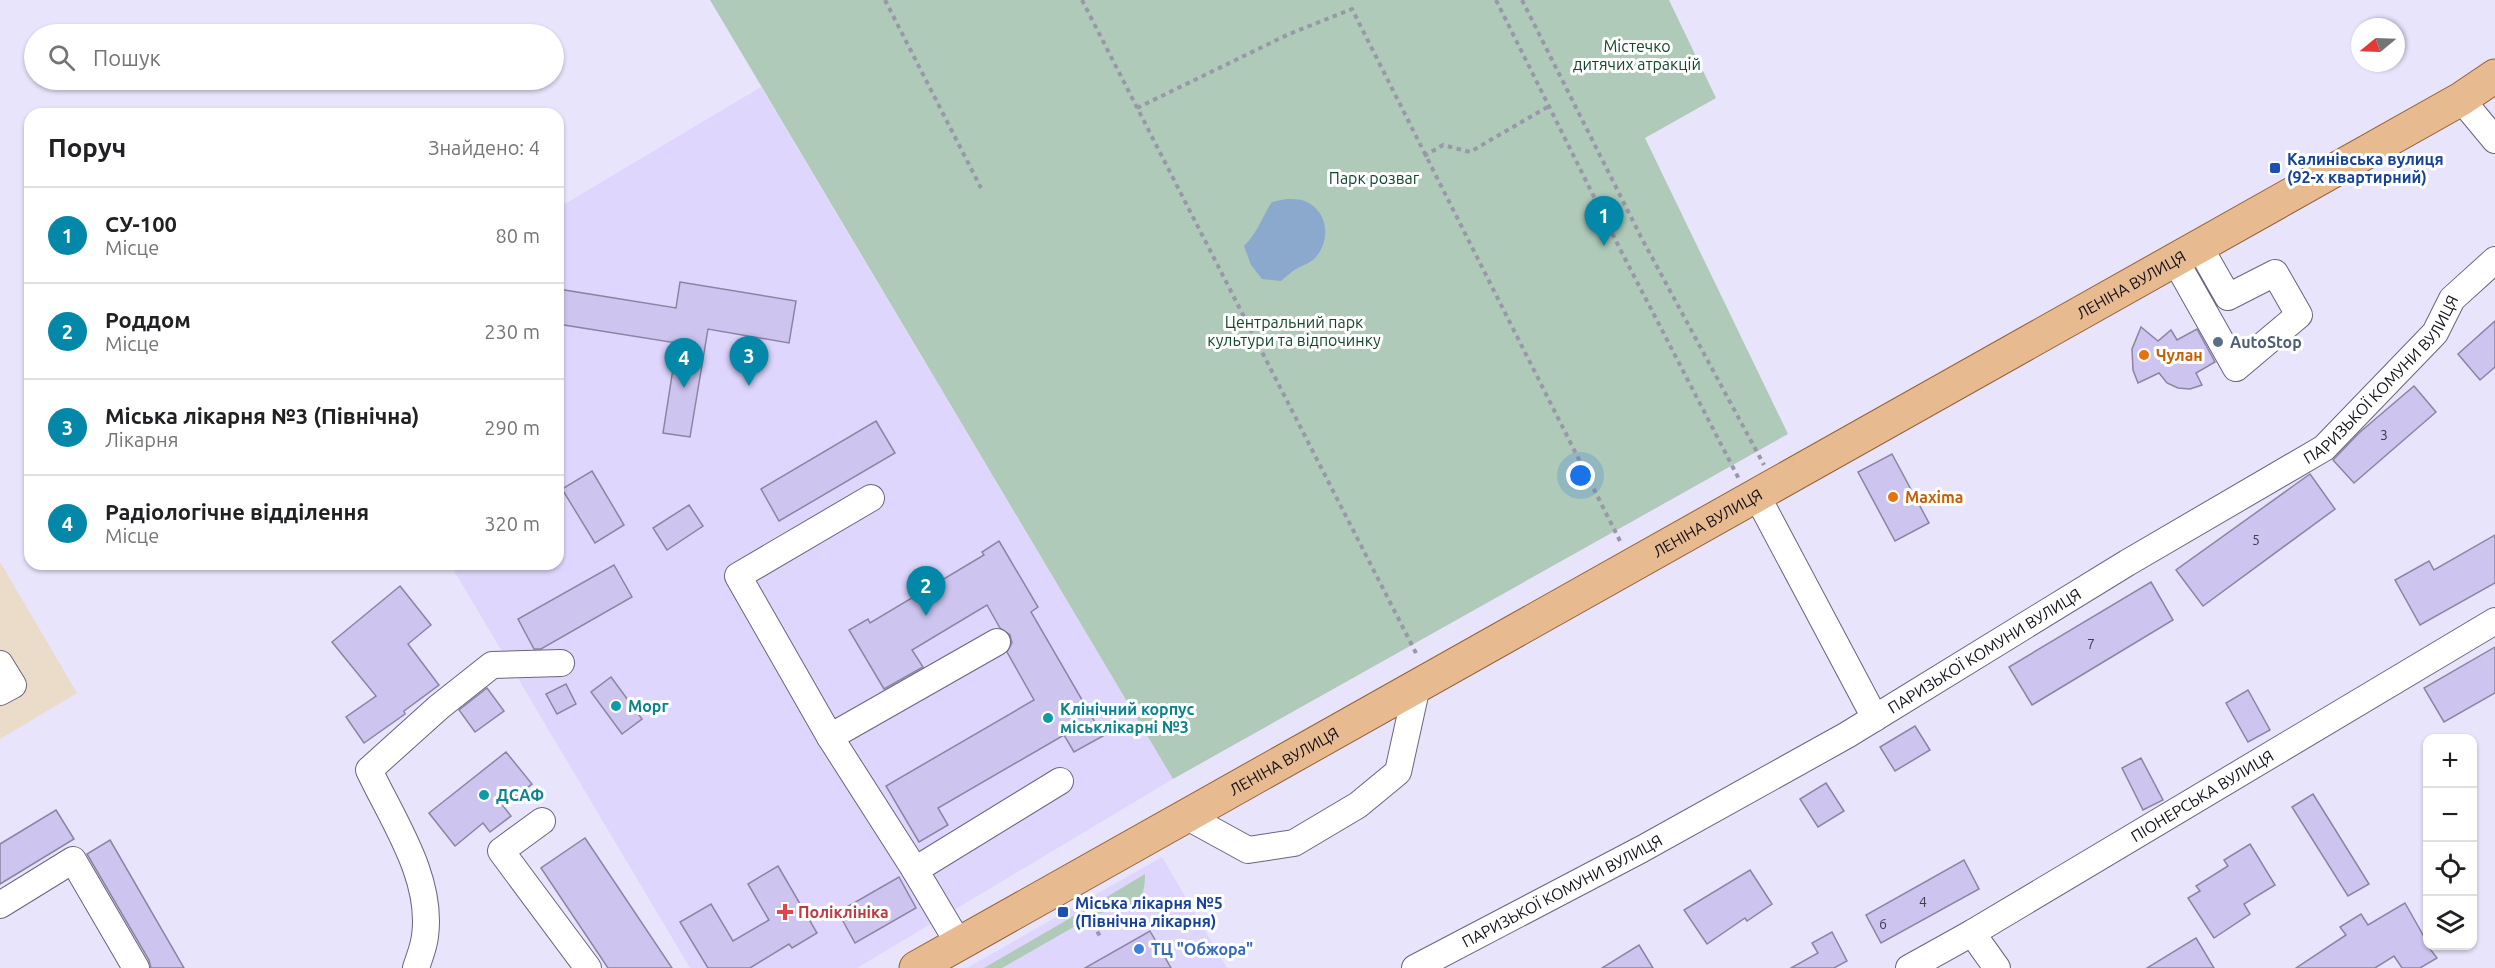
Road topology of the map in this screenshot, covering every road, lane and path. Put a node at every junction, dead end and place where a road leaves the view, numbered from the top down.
1 (885, 0) edge
2 (1082, 0) edge
3 (1496, 0) edge
4 (1521, 0) edge
5 (2495, 76) edge
6 (2461, 99) junction
7 (1549, 106) junction
8 (1137, 108) junction
9 (2495, 140) edge
10 (1424, 156) junction
11 (981, 188) dead end
12 (2187, 253) junction
13 (2495, 260) edge
14 (1760, 492) junction
15 (871, 498) dead end
16 (1632, 566) junction
17 (2495, 621) edge
18 (997, 642) dead end
19 (561, 663) dead end
20 (0, 664) edge
21 (1423, 683) junction
22 (0, 692) edge
23 (1875, 718) junction
24 (830, 737) junction
25 (1060, 782) dead end
26 (1186, 816) junction
27 (542, 821) dead end
28 (915, 870) junction
29 (0, 905) edge
30 (1084, 908) dead end
31 (1972, 933) junction
32 (1101, 938) dead end
33 (959, 944) junction
34 (136, 968) edge
35 (416, 968) edge
36 (588, 968) edge
37 (916, 968) edge
38 (1415, 968) edge
39 (1909, 968) edge
40 (1997, 968) edge

1 - 11 path
2 - 8 path
3 - 7 path
4 - 14 path
5 - 6 main road, ЛЕНІНА ВУЛИЦЯ
6 - 9 street
6 - 12 main road, ЛЕНІНА ВУЛИЦЯ
7 - 10 path
7 - 14 path
8 - 10 path
8 - 21 path
10 - 16 path
12 - 12 street
12 - 14 main road, ЛЕНІНА ВУЛИЦЯ
13 - 23 street, ПАРИЗЬКОЇ КОМУНИ ВУЛИЦЯ
14 - 16 main road, ЛЕНІНА ВУЛИЦЯ
14 - 23 street
15 - 24 street
16 - 21 main road, ЛЕНІНА ВУЛИЦЯ
17 - 31 street, ПІОНЕРСЬКА ВУЛИЦЯ
18 - 24 street
19 - 35 street
20 - 22 street
21 - 26 main road, ЛЕНІНА ВУЛИЦЯ
21 - 26 street
23 - 38 street, ПАРИЗЬКОЇ КОМУНИ ВУЛИЦЯ
24 - 28 street
25 - 28 street
26 - 33 main road, ЛЕНІНА ВУЛИЦЯ
27 - 36 street
28 - 33 street
29 - 34 street
30 - 32 path
31 - 39 street, ПІОНЕРСЬКА ВУЛИЦЯ
31 - 40 street
33 - 37 main road, ЛЕНІНА ВУЛИЦЯ

